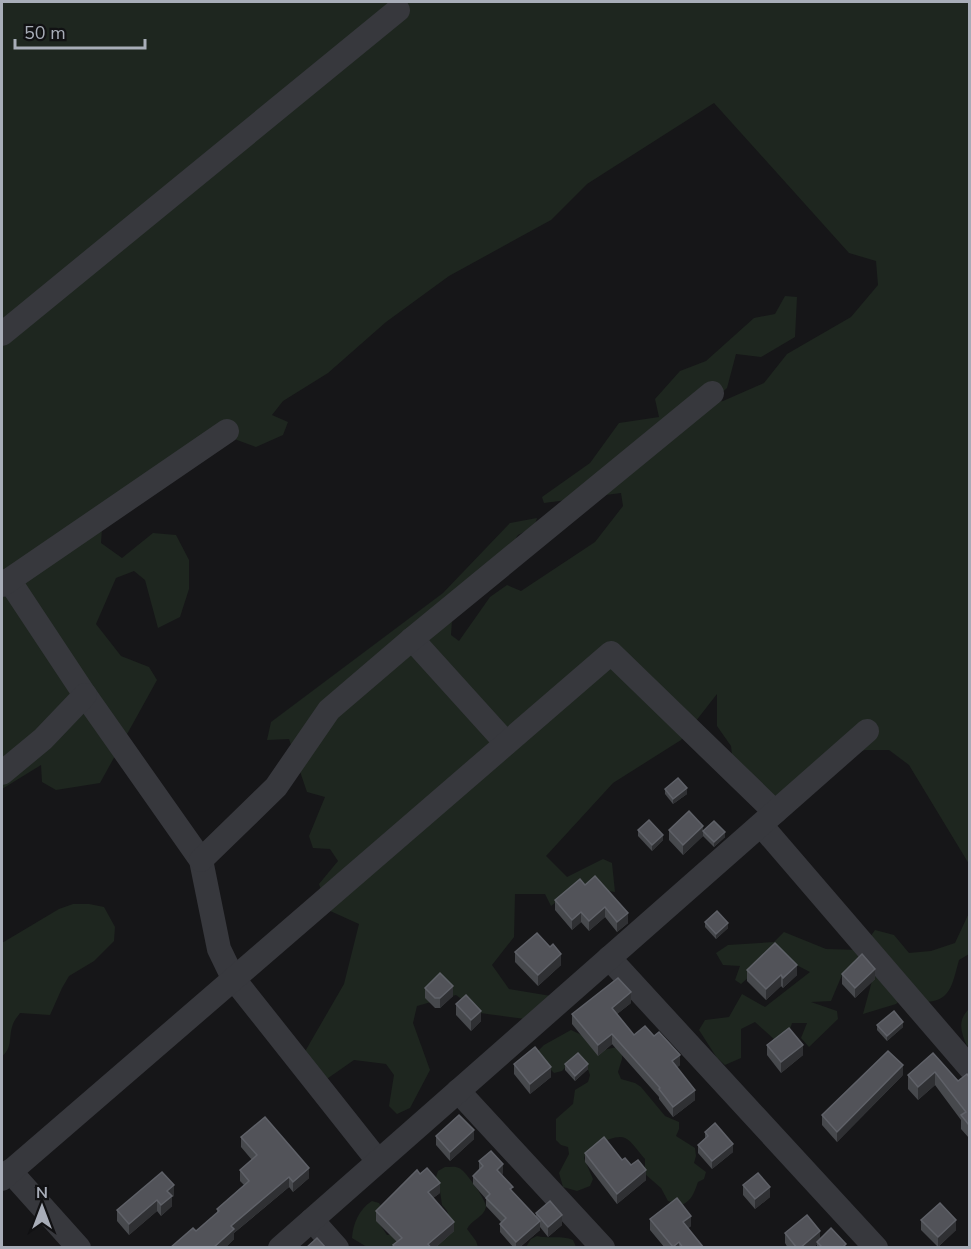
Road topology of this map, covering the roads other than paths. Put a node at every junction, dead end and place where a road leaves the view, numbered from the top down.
1 (398, 10) dead end
2 (2, 334) edge
3 (712, 393) dead end
4 (227, 431) dead end
5 (5, 582) edge
6 (412, 639) junction
7 (85, 695) junction
8 (867, 731) dead end
9 (506, 743) junction
10 (2, 773) edge
11 (768, 818) junction
12 (201, 860) junction
13 (609, 958) junction
14 (233, 978) junction
15 (969, 1068) edge
16 (458, 1091) junction
17 (378, 1161) junction
18 (6, 1175) edge
19 (312, 1220) junction
20 (79, 1248) edge
21 (280, 1248) edge
22 (337, 1248) edge
23 (603, 1248) edge
24 (876, 1248) edge

1 - 2 street
3 - 6 street
4 - 5 street
5 - 7 street
6 - 9 street
6 - 12 street
7 - 10 street
7 - 12 street
8 - 11 street
9 - 11 street
9 - 14 street
11 - 13 street
11 - 15 street
12 - 14 street
13 - 16 street
13 - 24 street
14 - 17 street
14 - 18 street
16 - 17 street
16 - 23 street
17 - 19 street
18 - 20 street
19 - 21 street
19 - 22 street

